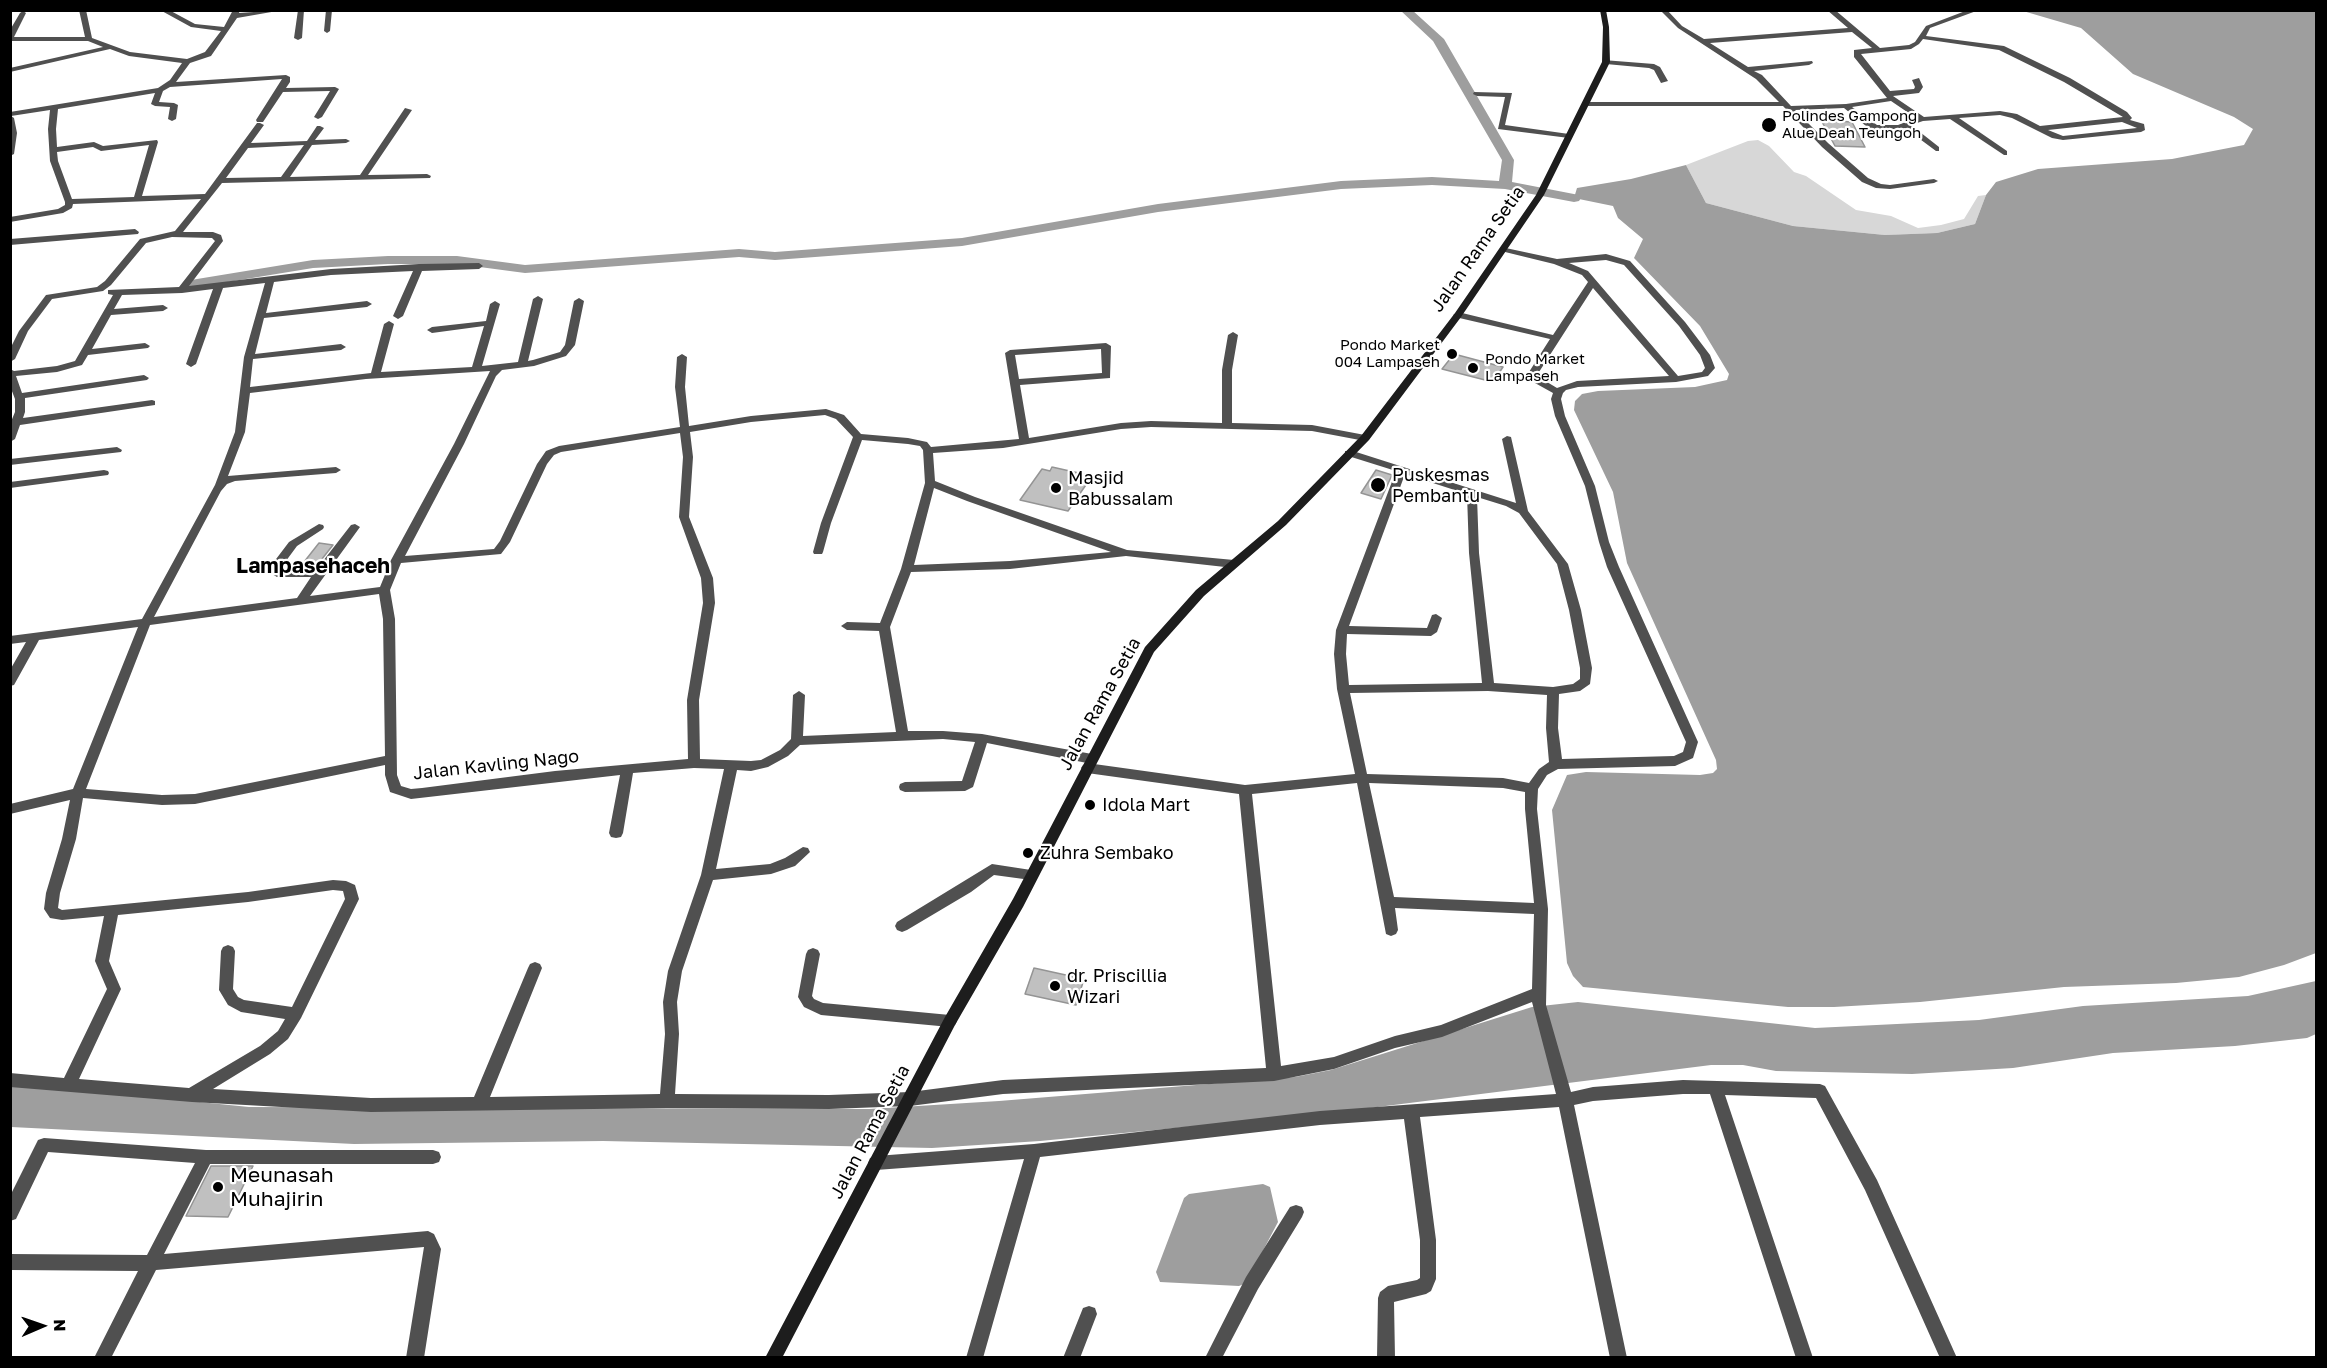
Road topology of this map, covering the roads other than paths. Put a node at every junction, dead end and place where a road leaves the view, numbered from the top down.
1 (82, 10) edge
2 (163, 10) edge
3 (280, 10) edge
4 (301, 10) edge
5 (329, 10) edge
6 (1603, 10) edge
7 (1663, 10) edge
8 (1830, 10) edge
9 (1976, 10) edge
10 (237, 12) edge
11 (23, 13) dead end
12 (226, 29) junction
13 (1852, 30) junction
14 (327, 31) dead end
15 (1921, 37) junction
16 (10, 38) edge
17 (298, 38) dead end
18 (89, 39) junction
19 (1703, 41) junction
20 (111, 46) junction
21 (1877, 49) junction
22 (187, 61) junction
23 (1606, 62) junction
24 (1809, 63) dead end
25 (1748, 69) junction
26 (10, 70) edge
27 (1916, 80) dead end
28 (1664, 81) dead end
29 (170, 85) junction
30 (160, 90) junction
31 (280, 90) junction
32 (1477, 94) dead end
33 (1889, 97) junction
34 (1587, 104) junction
35 (1789, 106) junction
36 (1846, 106) junction
37 (54, 108) junction
38 (408, 110) dead end
39 (10, 116) edge
40 (1950, 116) junction
41 (318, 117) dead end
42 (1922, 118) junction
43 (172, 119) dead end
44 (2122, 120) junction
45 (1905, 124) junction
46 (320, 128) dead end
47 (2040, 128) junction
48 (1569, 136) junction
49 (346, 141) dead end
50 (311, 143) junction
51 (246, 146) junction
52 (1936, 149) dead end
53 (54, 150) junction
54 (2004, 153) dead end
55 (10, 154) edge
56 (427, 176) dead end
57 (363, 177) junction
58 (284, 179) junction
59 (219, 180) junction
60 (1934, 181) dead end
61 (207, 196) junction
62 (138, 197) junction
63 (69, 202) junction
64 (14, 219) edge
65 (135, 232) dead end
66 (175, 235) junction
67 (10, 237) edge
68 (10, 242) edge
69 (1504, 249) junction
70 (1557, 262) junction
71 (479, 266) dead end
72 (419, 267) junction
73 (270, 280) junction
74 (1592, 282) junction
75 (219, 286) junction
76 (98, 290) junction
77 (183, 290) junction
78 (117, 293) junction
79 (538, 298) dead end
80 (579, 301) dead end
81 (366, 304) dead end
82 (495, 304) dead end
83 (163, 308) dead end
84 (109, 312) junction
85 (1458, 315) junction
86 (260, 316) junction
87 (398, 316) dead end
88 (489, 323) junction
89 (389, 324) dead end
90 (432, 330) dead end
91 (1233, 335) dead end
92 (1556, 338) junction
93 (145, 346) dead end
94 (341, 347) dead end
95 (87, 352) junction
96 (249, 357) junction
97 (682, 357) dead end
98 (10, 359) edge
99 (190, 364) dead end
100 (522, 365) junction
101 (500, 368) junction
102 (476, 369) junction
103 (11, 373) edge
104 (375, 375) junction
105 (144, 378) dead end
106 (1676, 379) junction
107 (1015, 382) junction
108 (244, 391) junction
109 (1558, 392) junction
110 (19, 396) junction
111 (152, 403) dead end
112 (17, 422) junction
113 (1227, 424) junction
114 (684, 429) junction
115 (858, 437) junction
116 (1365, 438) junction
117 (10, 439) edge
118 (1507, 439) dead end
119 (1025, 442) junction
120 (117, 450) dead end
121 (928, 450) junction
122 (1349, 453) junction
123 (10, 462) edge
124 (336, 470) dead end
125 (1401, 471) junction
126 (104, 473) dead end
127 (930, 483) junction
128 (220, 484) junction
129 (10, 485) edge
130 (1472, 492) junction
131 (1522, 511) junction
132 (319, 527) dead end
133 (355, 527) dead end
134 (818, 552) dead end
135 (1126, 553) junction
136 (397, 560) junction
137 (1234, 564) junction
138 (907, 569) junction
139 (319, 574) junction
140 (384, 590) junction
141 (302, 601) junction
142 (1436, 618) dead end
143 (145, 622) junction
144 (847, 626) dead end
145 (884, 627) junction
146 (1342, 630) junction
147 (34, 638) junction
148 (10, 640) edge
149 (10, 682) edge
150 (1488, 687) junction
151 (1343, 689) junction
152 (1553, 691) junction
153 (799, 695) dead end
154 (903, 736) junction
155 (982, 738) junction
156 (797, 741) junction
157 (392, 759) junction
158 (694, 763) junction
159 (1089, 764) junction
160 (1556, 764) junction
161 (731, 766) junction
162 (627, 769) junction
163 (1361, 778) junction
164 (905, 787) dead end
165 (1532, 788) junction
166 (1245, 790) junction
167 (78, 793) junction
168 (10, 809) edge
169 (616, 833) dead end
170 (803, 852) dead end
171 (708, 875) junction
172 (1031, 875) junction
173 (1388, 902) junction
174 (112, 909) junction
175 (1541, 909) junction
176 (902, 926) dead end
177 (1391, 930) dead end
178 (228, 951) dead end
179 (813, 954) dead end
180 (535, 968) dead end
181 (1539, 999) junction
182 (296, 1014) junction
183 (950, 1021) junction
184 (1274, 1074) junction
185 (10, 1080) edge
186 (68, 1086) junction
187 (1715, 1088) junction
188 (192, 1095) junction
189 (1564, 1095) junction
190 (910, 1100) junction
191 (667, 1101) junction
192 (479, 1104) junction
193 (1412, 1110) junction
194 (1034, 1151) junction
195 (433, 1156) dead end
196 (206, 1157) junction
197 (877, 1160) junction
198 (1296, 1212) dead end
199 (10, 1214) edge
200 (10, 1262) edge
201 (152, 1263) junction
202 (1089, 1314) dead end
203 (102, 1358) edge
204 (416, 1358) edge
205 (773, 1358) edge
206 (974, 1358) edge
207 (1071, 1358) edge
208 (1212, 1358) edge
209 (1386, 1358) edge
210 (1619, 1358) edge
211 (1805, 1358) edge
212 (1949, 1358) edge

1 - 18 street
2 - 12 street
3 - 10 street
4 - 17 street
5 - 14 street
6 - 23 street, Jalan Rama Setia
7 - 19 street
8 - 13 street
9 - 15 street
10 - 12 street
11 - 16 street
12 - 22 street
13 - 19 street
13 - 21 street
15 - 21 street
15 - 44 street
16 - 18 street
18 - 20 street
19 - 25 street
20 - 22 street
20 - 26 street
21 - 33 street
22 - 29 street
23 - 28 street
23 - 34 street, Jalan Rama Setia
24 - 25 street
25 - 35 street
27 - 33 street
29 - 30 street
29 - 31 street
30 - 37 street
30 - 43 street
31 - 41 street
31 - 51 street
32 - 48 street
33 - 36 street
33 - 42 street
34 - 35 street
34 - 48 street, Jalan Rama Setia
35 - 36 street
35 - 60 street
36 - 45 street
37 - 39 street
37 - 53 street
38 - 57 street
39 - 55 street
40 - 42 street
40 - 47 street
40 - 54 street
42 - 45 street
44 - 47 street
44 - 47 street
45 - 52 street
46 - 50 street
48 - 69 street, Jalan Rama Setia
49 - 50 street
50 - 51 street
50 - 58 street
51 - 59 street
53 - 62 street
53 - 63 street
56 - 57 street
57 - 58 street
58 - 59 street
59 - 61 street
61 - 62 street
61 - 66 street
62 - 63 street
63 - 64 street
64 - 67 street
65 - 68 street
66 - 76 street
66 - 77 street
69 - 70 street
69 - 85 street, Jalan Rama Setia
70 - 74 street
70 - 106 street
71 - 72 street
72 - 73 street
72 - 87 street
73 - 75 street
73 - 86 street
74 - 92 street
74 - 106 street
75 - 77 street
75 - 99 street
76 - 78 street
76 - 98 street
77 - 78 street
78 - 84 street
79 - 100 street
80 - 100 street
81 - 86 street
82 - 88 street
83 - 84 street
84 - 95 street
85 - 92 street
85 - 116 street, Jalan Rama Setia
86 - 96 street
88 - 90 street
88 - 102 street
89 - 104 street
91 - 113 street
92 - 109 street
93 - 95 street
94 - 96 street
95 - 103 street
96 - 108 street
97 - 114 street
100 - 101 street
101 - 102 street
101 - 136 street
102 - 104 street
103 - 110 street
104 - 108 street
105 - 110 street
106 - 109 street
107 - 107 street
107 - 119 street
108 - 128 street
109 - 160 street
110 - 112 street
111 - 112 street
112 - 117 street
113 - 116 street
113 - 119 street
114 - 115 street
114 - 136 street
114 - 158 street
115 - 121 street
115 - 134 street
116 - 122 street, Jalan Rama Setia
118 - 131 street
119 - 121 street
120 - 123 street
121 - 127 street
122 - 125 street
122 - 137 street, Jalan Rama Setia
124 - 128 street
125 - 130 street
125 - 146 street
126 - 129 street
127 - 135 street
127 - 138 street
128 - 143 street
130 - 131 street
130 - 150 street
131 - 152 street
132 - 139 street
133 - 139 street
135 - 137 street
135 - 138 street
136 - 140 street
137 - 159 street, Jalan Rama Setia
138 - 145 street
139 - 141 street
140 - 141 street
140 - 157 street, Jalan Kavling Nago
141 - 143 street
142 - 146 street
143 - 147 street
143 - 167 street
144 - 145 street
145 - 154 street
146 - 151 street
147 - 148 street
147 - 149 street
150 - 151 street
150 - 152 street
151 - 163 street
152 - 160 street
153 - 156 street
154 - 155 street
154 - 156 street
155 - 159 street
155 - 164 street
156 - 161 street, Jalan Kavling Nago
157 - 162 street, Jalan Kavling Nago
157 - 167 street
158 - 161 street, Jalan Kavling Nago
158 - 162 street, Jalan Kavling Nago
159 - 166 street
159 - 172 street, Jalan Rama Setia
160 - 165 street
161 - 171 street
162 - 169 street
163 - 165 street
163 - 166 street
163 - 173 street
165 - 175 street
166 - 184 street
167 - 168 street
167 - 174 street
170 - 171 street
171 - 191 street
172 - 176 street
172 - 183 street, Jalan Rama Setia
173 - 175 street
173 - 177 street
174 - 182 street
174 - 186 street
175 - 181 street
178 - 182 street
179 - 183 street
180 - 192 street
181 - 184 street
181 - 189 street
182 - 188 street
183 - 190 street, Jalan Rama Setia
184 - 190 street
185 - 186 street
186 - 188 street
187 - 189 street
187 - 211 street
187 - 212 street
188 - 192 street
189 - 193 street
189 - 210 street
190 - 191 street
190 - 197 street, Jalan Rama Setia
191 - 192 street
193 - 194 street
193 - 209 street
194 - 197 street
194 - 206 street
195 - 196 street
196 - 199 street
196 - 201 street
197 - 205 street, Jalan Rama Setia
198 - 208 street
200 - 201 street
201 - 203 street
201 - 204 street
202 - 207 street

